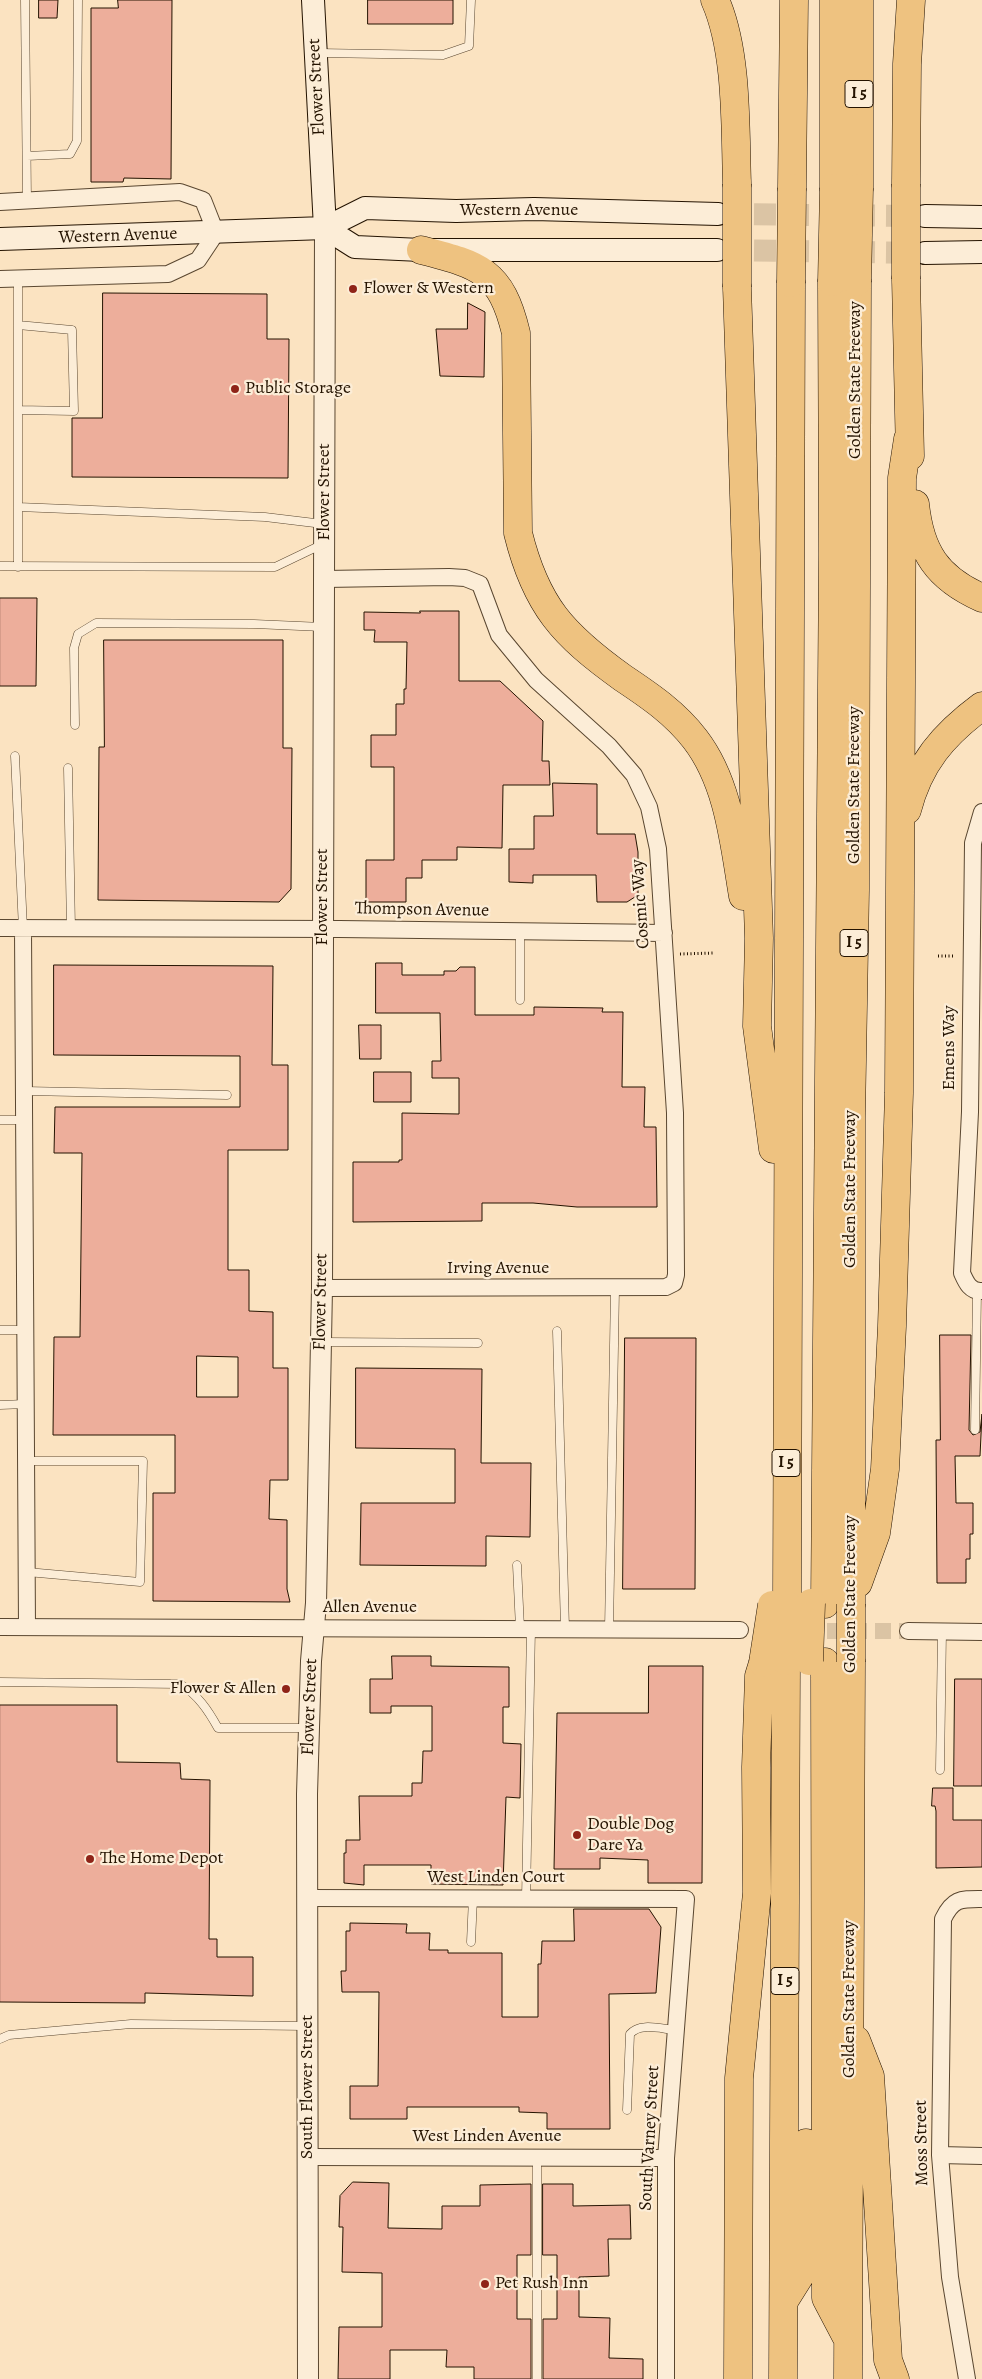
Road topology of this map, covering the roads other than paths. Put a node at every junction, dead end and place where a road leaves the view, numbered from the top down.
1 (25, 0) edge
2 (78, 0) edge
3 (313, 0) edge
4 (471, 0) edge
5 (715, 0) edge
6 (794, 0) edge
7 (816, 0) edge
8 (834, 0) edge
9 (858, 0) edge
10 (902, 0) edge
11 (911, 0) edge
12 (314, 53) junction
13 (907, 64) junction
14 (27, 156) junction
15 (825, 188) junction
16 (27, 201) junction
17 (0, 202) edge
18 (718, 214) tunnel mouth
19 (926, 216) tunnel mouth
20 (982, 217) edge
21 (325, 228) junction
22 (216, 233) junction
23 (0, 239) edge
24 (421, 250) junction
25 (717, 250) tunnel mouth
26 (925, 252) tunnel mouth
27 (982, 252) edge
28 (18, 279) junction
29 (0, 280) edge
30 (824, 282) junction
31 (18, 325) junction
32 (18, 410) junction
33 (908, 439) junction
34 (18, 507) junction
35 (325, 533) junction
36 (0, 566) edge
37 (18, 567) junction
38 (325, 579) junction
39 (982, 598) edge
40 (325, 628) junction
41 (982, 706) edge
42 (75, 726) dead end
43 (15, 756) dead end
44 (68, 768) dead end
45 (982, 812) edge
46 (900, 856) junction
47 (0, 928) edge
48 (23, 929) junction
49 (71, 929) junction
50 (322, 930) junction
51 (520, 931) junction
52 (664, 933) junction
53 (976, 934) edge
54 (757, 967) junction
55 (520, 1000) dead end
56 (25, 1091) junction
57 (227, 1095) dead end
58 (0, 1120) edge
59 (24, 1120) junction
60 (787, 1257) junction
61 (674, 1283) joint
62 (322, 1288) junction
63 (615, 1289) junction
64 (975, 1289) edge
65 (0, 1330) edge
66 (25, 1330) junction
67 (556, 1331) dead end
68 (321, 1342) junction
69 (478, 1343) dead end
70 (26, 1404) junction
71 (0, 1405) edge
72 (975, 1430) dead end
73 (26, 1461) junction
74 (517, 1564) dead end
75 (27, 1572) junction
76 (809, 1604) junction
77 (0, 1627) edge
78 (27, 1627) junction
79 (316, 1627) junction
80 (526, 1628) junction
81 (565, 1629) junction
82 (609, 1629) junction
83 (740, 1630) dead end
84 (908, 1631) tunnel mouth
85 (942, 1631) junction
86 (982, 1632) edge
87 (807, 1662) junction
88 (0, 1682) edge
89 (309, 1728) junction
90 (940, 1770) dead end
91 (307, 1794) joint
92 (307, 1898) junction
93 (473, 1898) junction
94 (526, 1898) junction
95 (686, 1898) joint
96 (982, 1899) edge
97 (471, 1942) dead end
98 (850, 2024) junction
99 (307, 2026) junction
100 (676, 2030) junction
101 (0, 2040) edge
102 (627, 2110) dead end
103 (940, 2155) junction
104 (982, 2156) edge
105 (308, 2157) junction
106 (537, 2157) junction
107 (666, 2158) junction
108 (848, 2340) junction
109 (891, 2373) edge
110 (308, 2379) edge
111 (537, 2379) edge
112 (666, 2379) edge
113 (738, 2379) edge
114 (783, 2379) edge
115 (848, 2379) edge
116 (967, 2379) edge

1 - 14 lane
2 - 14 lane
3 - 12 main road, Flower Street
4 - 12 lane
5 - 54 highway, bridge
6 - 15 highway, Golden State Freeway / I 5
7 - 15 highway
8 - 15 highway
9 - 15 highway, Golden State Freeway / I 5
10 - 13 highway
11 - 13 highway
12 - 21 main road, Flower Street
13 - 33 highway, bridge
14 - 16 lane
15 - 30 highway, Golden State Freeway / I 5, bridge
15 - 30 highway, Golden State Freeway / I 5, bridge
16 - 17 street
16 - 22 street
18 - 21 main road, Western Avenue
19 - 20 main road
21 - 22 main road, Western Avenue
21 - 24 main road
21 - 35 street, Flower Street
22 - 23 main road, Western Avenue
22 - 28 street
24 - 25 main road
24 - 54 highway
26 - 27 main road
28 - 29 street
28 - 31 lane
30 - 60 highway, Golden State Freeway / I 5
30 - 76 highway
30 - 76 highway, Golden State Freeway / I 5
31 - 32 lane
31 - 32 lane
32 - 34 lane
33 - 39 highway
33 - 46 highway
34 - 35 lane
34 - 37 lane
35 - 37 lane
35 - 38 street, Flower Street
36 - 37 lane
38 - 40 street, Flower Street
38 - 52 street, Cosmic Way
40 - 42 lane
40 - 50 street, Flower Street
41 - 46 highway
43 - 48 lane
44 - 49 lane
45 - 53 street, Emens Way
46 - 76 highway
47 - 48 street, Thompson Avenue
48 - 49 street, Thompson Avenue
48 - 56 street
49 - 50 street, Thompson Avenue
50 - 51 street, Thompson Avenue
50 - 62 street, Flower Street
51 - 52 street, Thompson Avenue
51 - 55 lane
52 - 61 street, Cosmic Way
53 - 64 street, Emens Way
54 - 60 highway
56 - 57 lane
56 - 59 street
58 - 59 lane
59 - 66 street
60 - 76 highway, Golden State Freeway / I 5
61 - 63 street, Irving Avenue
62 - 63 street, Irving Avenue
62 - 68 street, Flower Street
63 - 82 lane
64 - 72 lane
65 - 66 lane
66 - 70 street
67 - 81 lane
68 - 69 lane
68 - 79 street, Flower Street
70 - 71 lane
70 - 73 street
73 - 75 street
73 - 75 lane
74 - 80 lane
75 - 78 street
76 - 87 highway, Golden State Freeway / I 5, bridge
76 - 87 highway, bridge
76 - 87 highway, bridge
77 - 78 street, Allen Avenue
78 - 79 street, Allen Avenue
79 - 80 street, Allen Avenue
79 - 89 street, Flower Street
80 - 81 street, Allen Avenue
80 - 94 lane
81 - 82 street, Allen Avenue
82 - 83 street, Allen Avenue
84 - 85 street
85 - 86 street
85 - 90 lane
87 - 98 highway, Golden State Freeway / I 5
87 - 108 highway
87 - 113 highway
87 - 114 highway
88 - 89 lane
89 - 91 street, Flower Street
91 - 92 street, South Flower Street
92 - 93 street, West Linden Court
92 - 99 street, South Flower Street
93 - 94 street, West Linden Court
93 - 97 lane
94 - 95 street, West Linden Court
95 - 100 street, South Varney Street
96 - 103 street, Moss Street
98 - 108 highway, Golden State Freeway / I 5
98 - 109 highway
99 - 101 lane
99 - 105 street, South Flower Street
100 - 102 lane
100 - 107 street, South Varney Street
103 - 104 street
103 - 116 street, Moss Street
105 - 106 street, West Linden Avenue
105 - 110 street, South Flower Street
106 - 107 street, West Linden Avenue
106 - 111 lane
107 - 112 street, South Varney Street
108 - 115 highway, Golden State Freeway / I 5

